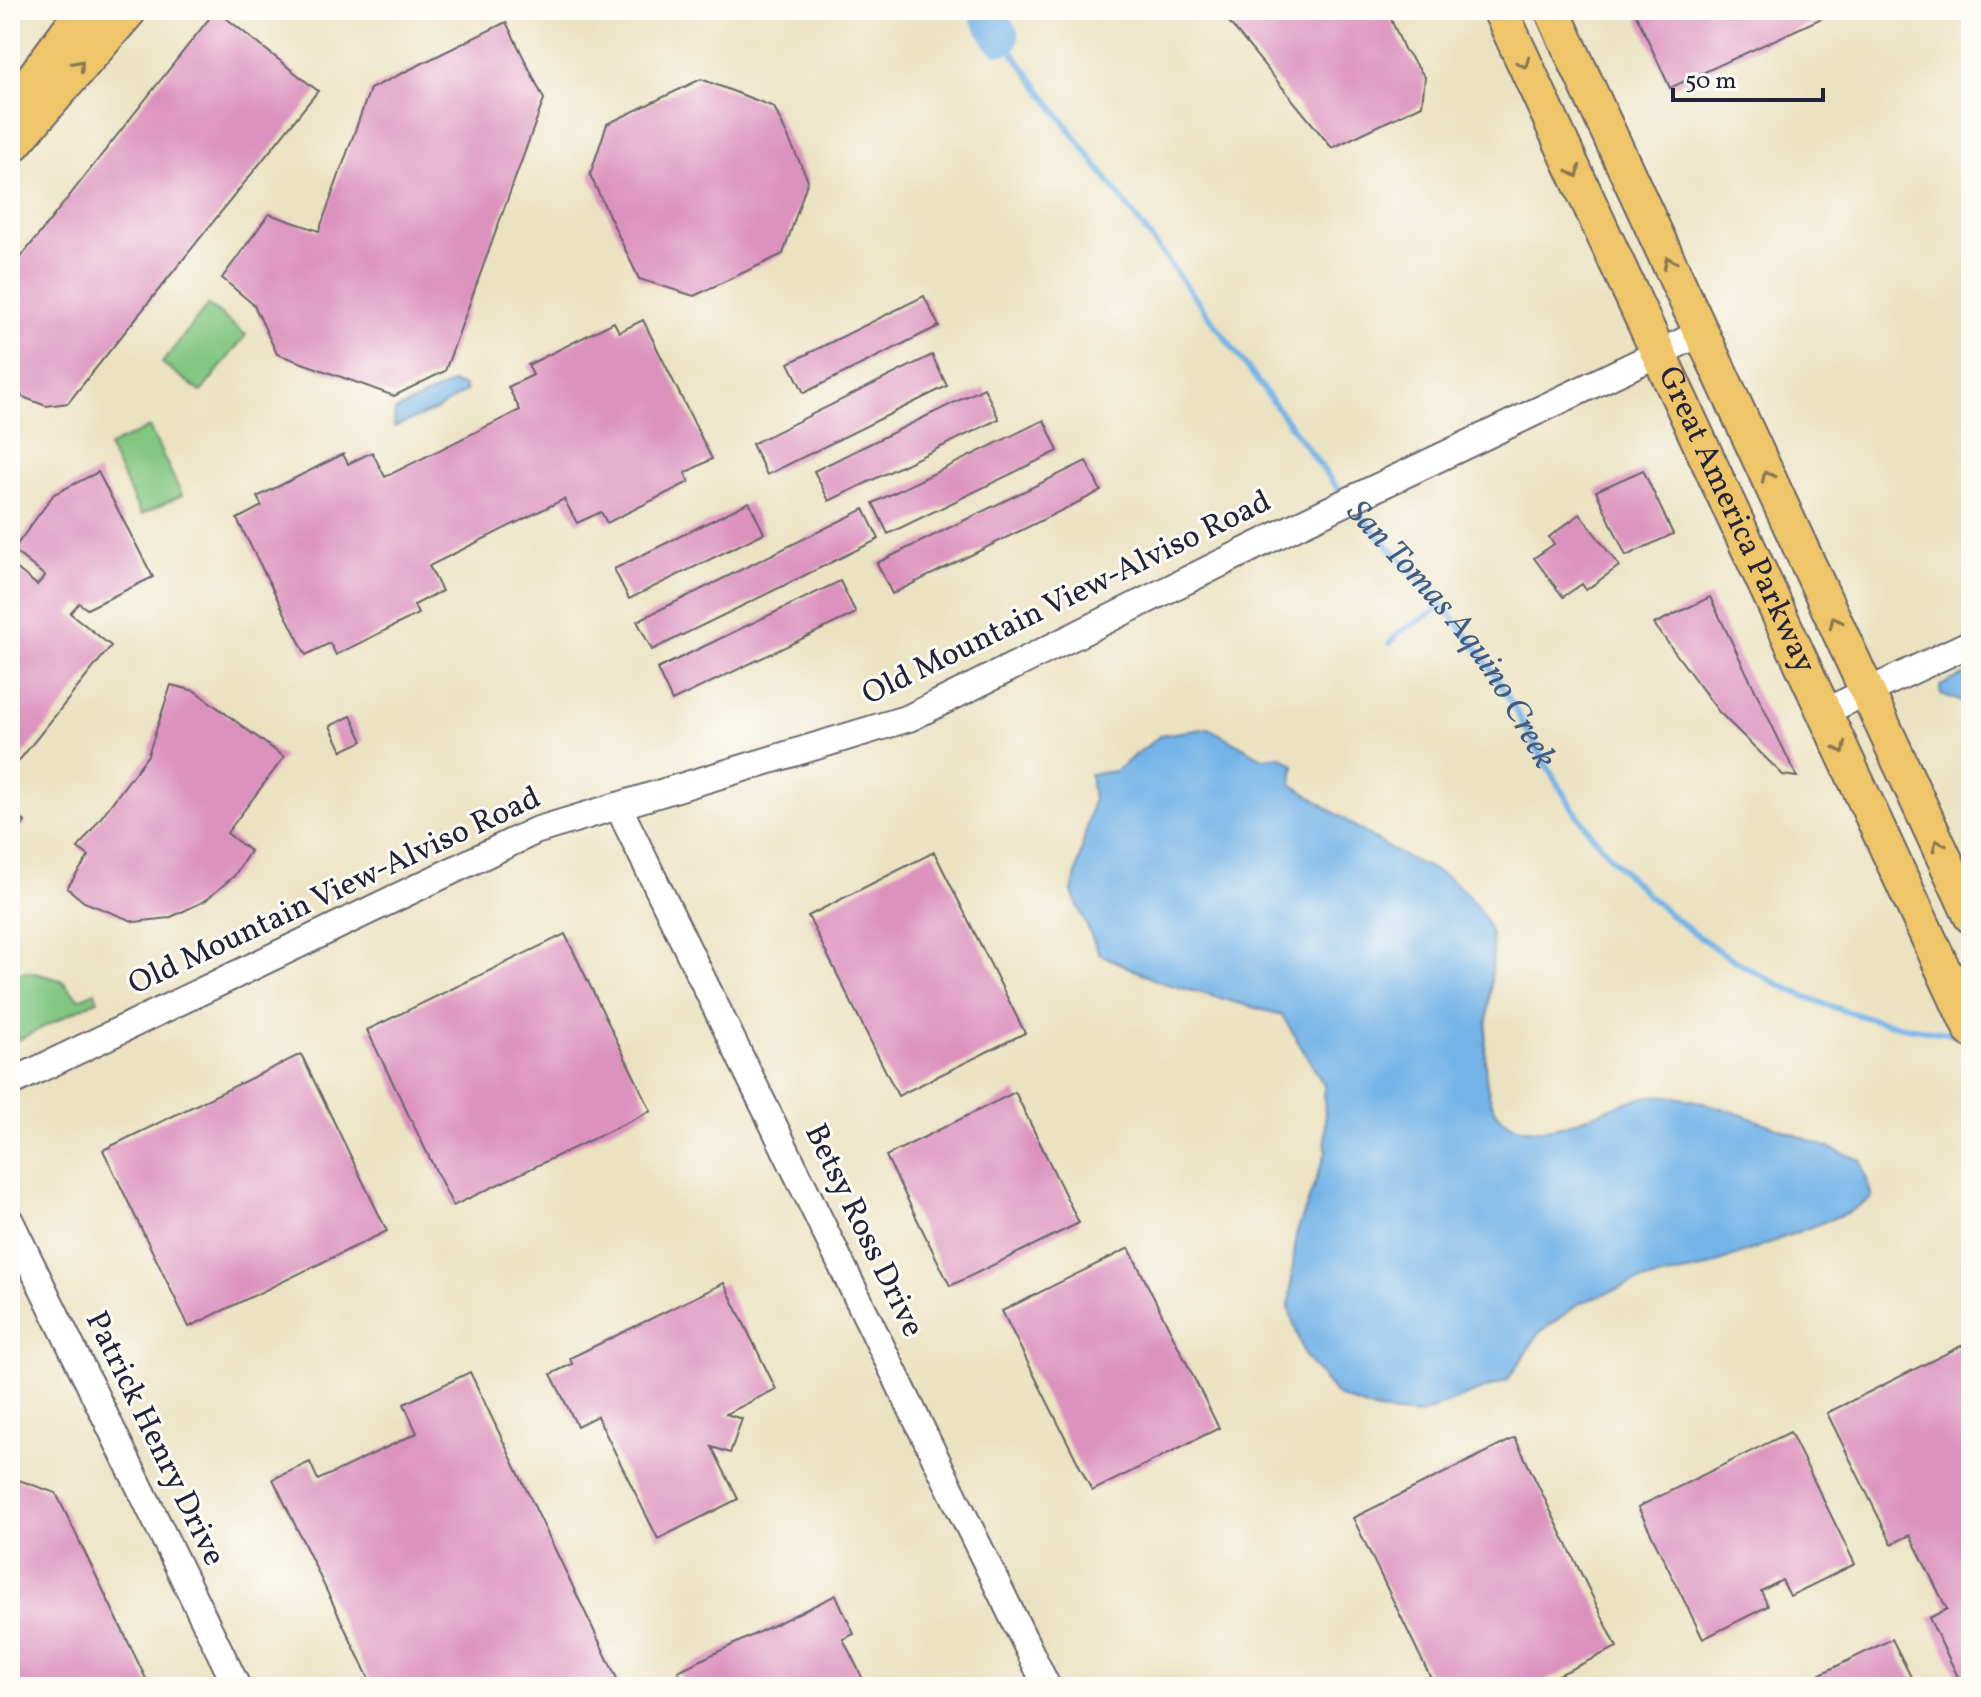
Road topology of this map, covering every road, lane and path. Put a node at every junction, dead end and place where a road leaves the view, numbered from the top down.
1 (86, 10) edge
2 (127, 10) edge
3 (1500, 10) edge
4 (1552, 10) edge
5 (10, 114) edge
6 (10, 145) edge
7 (1701, 333) junction
8 (1659, 354) junction
9 (1971, 643) edge
10 (1868, 692) junction
11 (1824, 712) junction
12 (618, 806) junction
13 (1971, 916) edge
14 (1971, 1030) edge
15 (10, 1083) edge
16 (10, 1221) edge
17 (237, 1687) edge
18 (1047, 1687) edge

1 - 5 highway
6 -> 2 highway
3 -> 8 main road, Great America Parkway
7 -> 4 main road, Great America Parkway
7 - 8 street, Old Mountain View-Alviso Road
10 -> 7 main road, Great America Parkway
8 - 11 main road, Great America Parkway
8 - 12 street, Old Mountain View-Alviso Road
9 - 10 street
10 - 11 street
13 -> 10 main road, Great America Parkway
11 -> 14 main road, Great America Parkway
12 - 15 street, Old Mountain View-Alviso Road
12 - 18 street, Betsy Ross Drive
16 - 17 street, Patrick Henry Drive

